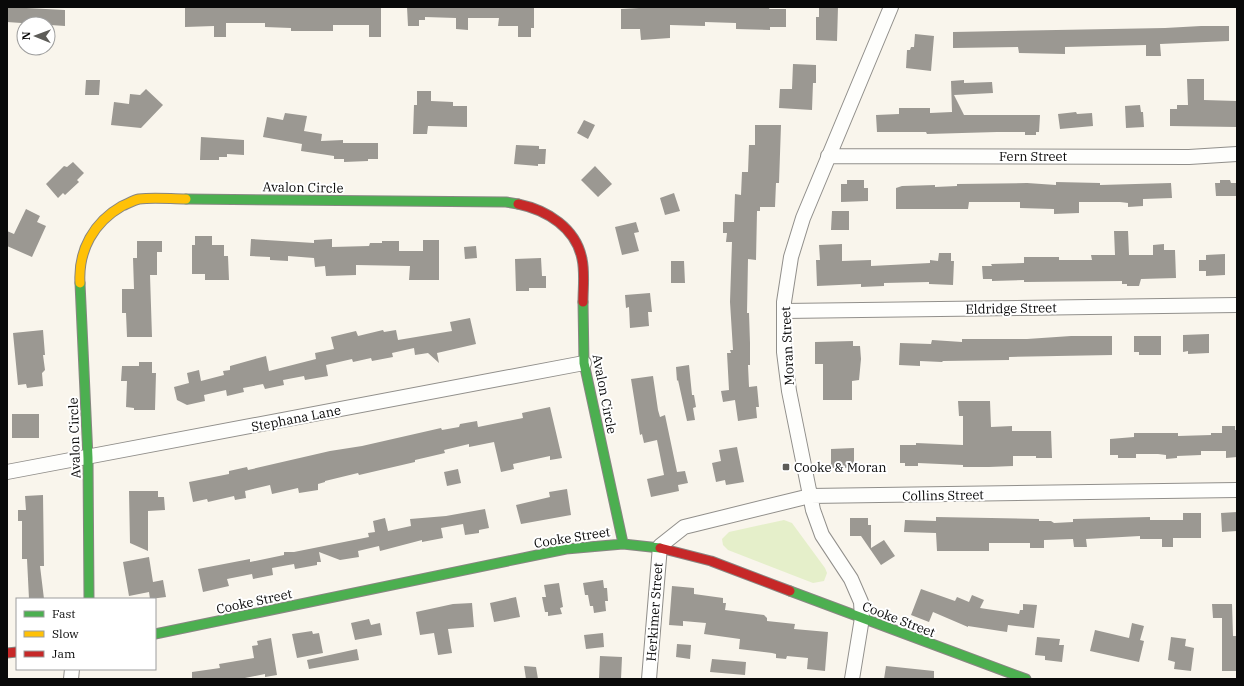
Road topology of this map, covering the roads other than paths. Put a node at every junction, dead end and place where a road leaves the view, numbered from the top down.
1 (892, 7) edge
2 (1237, 154) edge
3 (828, 156) junction
4 (1237, 306) edge
5 (784, 311) junction
6 (584, 363) junction
7 (88, 458) junction
8 (7, 472) edge
9 (1237, 490) edge
10 (810, 496) junction
11 (623, 543) junction
12 (660, 546) junction
13 (89, 598) edge
14 (862, 618) junction
15 (156, 634) edge
16 (1023, 678) edge
17 (649, 679) edge
18 (852, 679) edge

1 - 3 street, Moran Street
2 - 3 street, Fern Street
3 - 5 street, Moran Street
4 - 5 street, Eldridge Street
5 - 10 street, Moran Street
6 - 7 street, Stephana Lane
6 - 7 street, Avalon Circle
6 - 11 street, Avalon Circle
7 - 8 street, Stephana Lane
7 - 13 street, Avalon Circle
9 - 10 street, Collins Street
10 - 12 street, Collins Street
10 - 14 street, Moran Street
11 - 12 street, Cooke Street
11 - 15 street, Cooke Street
12 - 14 street, Cooke Street
12 - 17 street, Herkimer Street
14 - 16 street, Cooke Street
14 - 18 street, Moran Street

